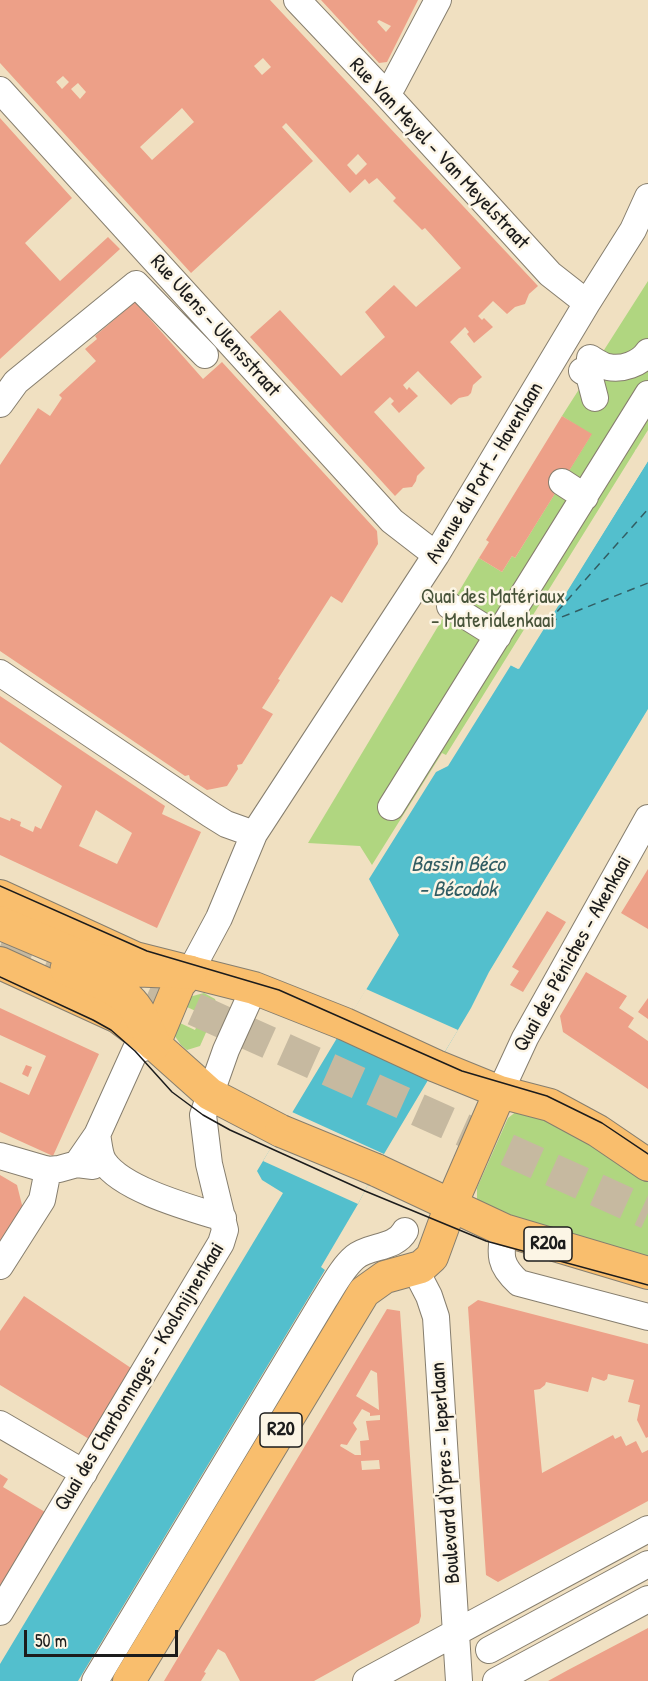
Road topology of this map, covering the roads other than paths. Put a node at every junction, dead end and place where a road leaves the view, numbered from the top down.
1 (297, 0) edge
2 (438, 0) edge
3 (0, 90) edge
4 (386, 94) junction
5 (648, 197) edge
6 (163, 270) junction
7 (143, 291) junction
8 (587, 303) junction
9 (196, 306) junction
10 (178, 328) junction
11 (648, 352) edge
12 (205, 356) dead end
13 (648, 394) edge
14 (0, 404) edge
15 (629, 425) junction
16 (562, 483) dead end
17 (585, 497) junction
18 (436, 555) junction
19 (450, 606) dead end
20 (498, 636) junction
21 (0, 673) edge
22 (391, 807) dead end
23 (648, 818) edge
24 (254, 834) junction
25 (0, 896) edge
26 (0, 923) edge
27 (0, 938) edge
28 (0, 963) edge
29 (190, 972) junction
30 (254, 988) junction
31 (154, 1044) junction
32 (500, 1092) junction
33 (210, 1094) junction
34 (97, 1135) junction
35 (0, 1156) edge
36 (77, 1164) junction
37 (648, 1165) edge
38 (48, 1170) junction
39 (112, 1172) junction
40 (451, 1206) junction
41 (223, 1218) junction
42 (504, 1230) junction
43 (405, 1231) dead end
44 (0, 1266) edge
45 (415, 1269) junction
46 (648, 1273) edge
47 (648, 1317) edge
48 (0, 1424) edge
49 (84, 1473) junction
50 (648, 1529) edge
51 (648, 1564) edge
52 (648, 1599) edge
53 (0, 1612) edge
54 (456, 1632) junction
55 (489, 1650) dead end
56 (95, 1681) edge
57 (129, 1681) edge
58 (366, 1681) edge
59 (459, 1681) edge
60 (496, 1681) edge

1 - 4 street, Rue Van Meyel - Van Meyelstraat
2 - 4 street
3 - 6 street, Rue Ulens - Ulensstraat
4 - 8 street, Rue Van Meyel - Van Meyelstraat
5 - 8 street, Avenue du Port - Havenlaan
6 - 7 street
6 - 9 street, Rue Ulens - Ulensstraat
7 - 10 street
7 - 14 street
8 - 18 street, Avenue du Port - Havenlaan
9 - 10 street
9 - 18 street, Rue Ulens - Ulensstraat
10 - 12 street
11 - 15 street
13 - 15 street
15 - 17 street
16 - 17 street
17 - 20 street
18 - 24 street, Avenue du Port - Havenlaan
19 - 20 street
20 - 22 street
21 - 24 street
23 - 32 street, Quai des Péniches - Akenkaai
24 - 29 street, Avenue du Port - Havenlaan
25 - 29 main road
26 - 29 highway
27 - 31 highway
28 - 31 main road
29 - 30 main road
29 - 31 main road
30 - 32 main road
30 - 33 street, Quai des Charbonnages - Koolmijnenkaai
31 - 33 main road
31 - 34 street
32 - 37 main road
32 - 40 main road
33 - 40 main road, R20a, bridge
33 - 41 street, Quai des Charbonnages - Koolmijnenkaai
34 - 36 street
34 - 39 street
35 - 38 street
36 - 38 street
36 - 39 street
38 - 44 street
39 - 41 street
40 - 42 main road, R20a
40 - 45 main road
41 - 49 street, Quai des Charbonnages - Koolmijnenkaai
42 - 46 main road, R20a
42 - 47 street
43 - 56 street, R20
45 - 54 street, Boulevard d'Ypres - Ieperlaan
45 - 57 main road, R20
48 - 49 street
49 - 53 street, Quai des Charbonnages - Koolmijnenkaai
50 - 54 street
51 - 55 street
52 - 60 street
54 - 58 street
54 - 59 street, Boulevard d'Ypres - Ieperlaan

